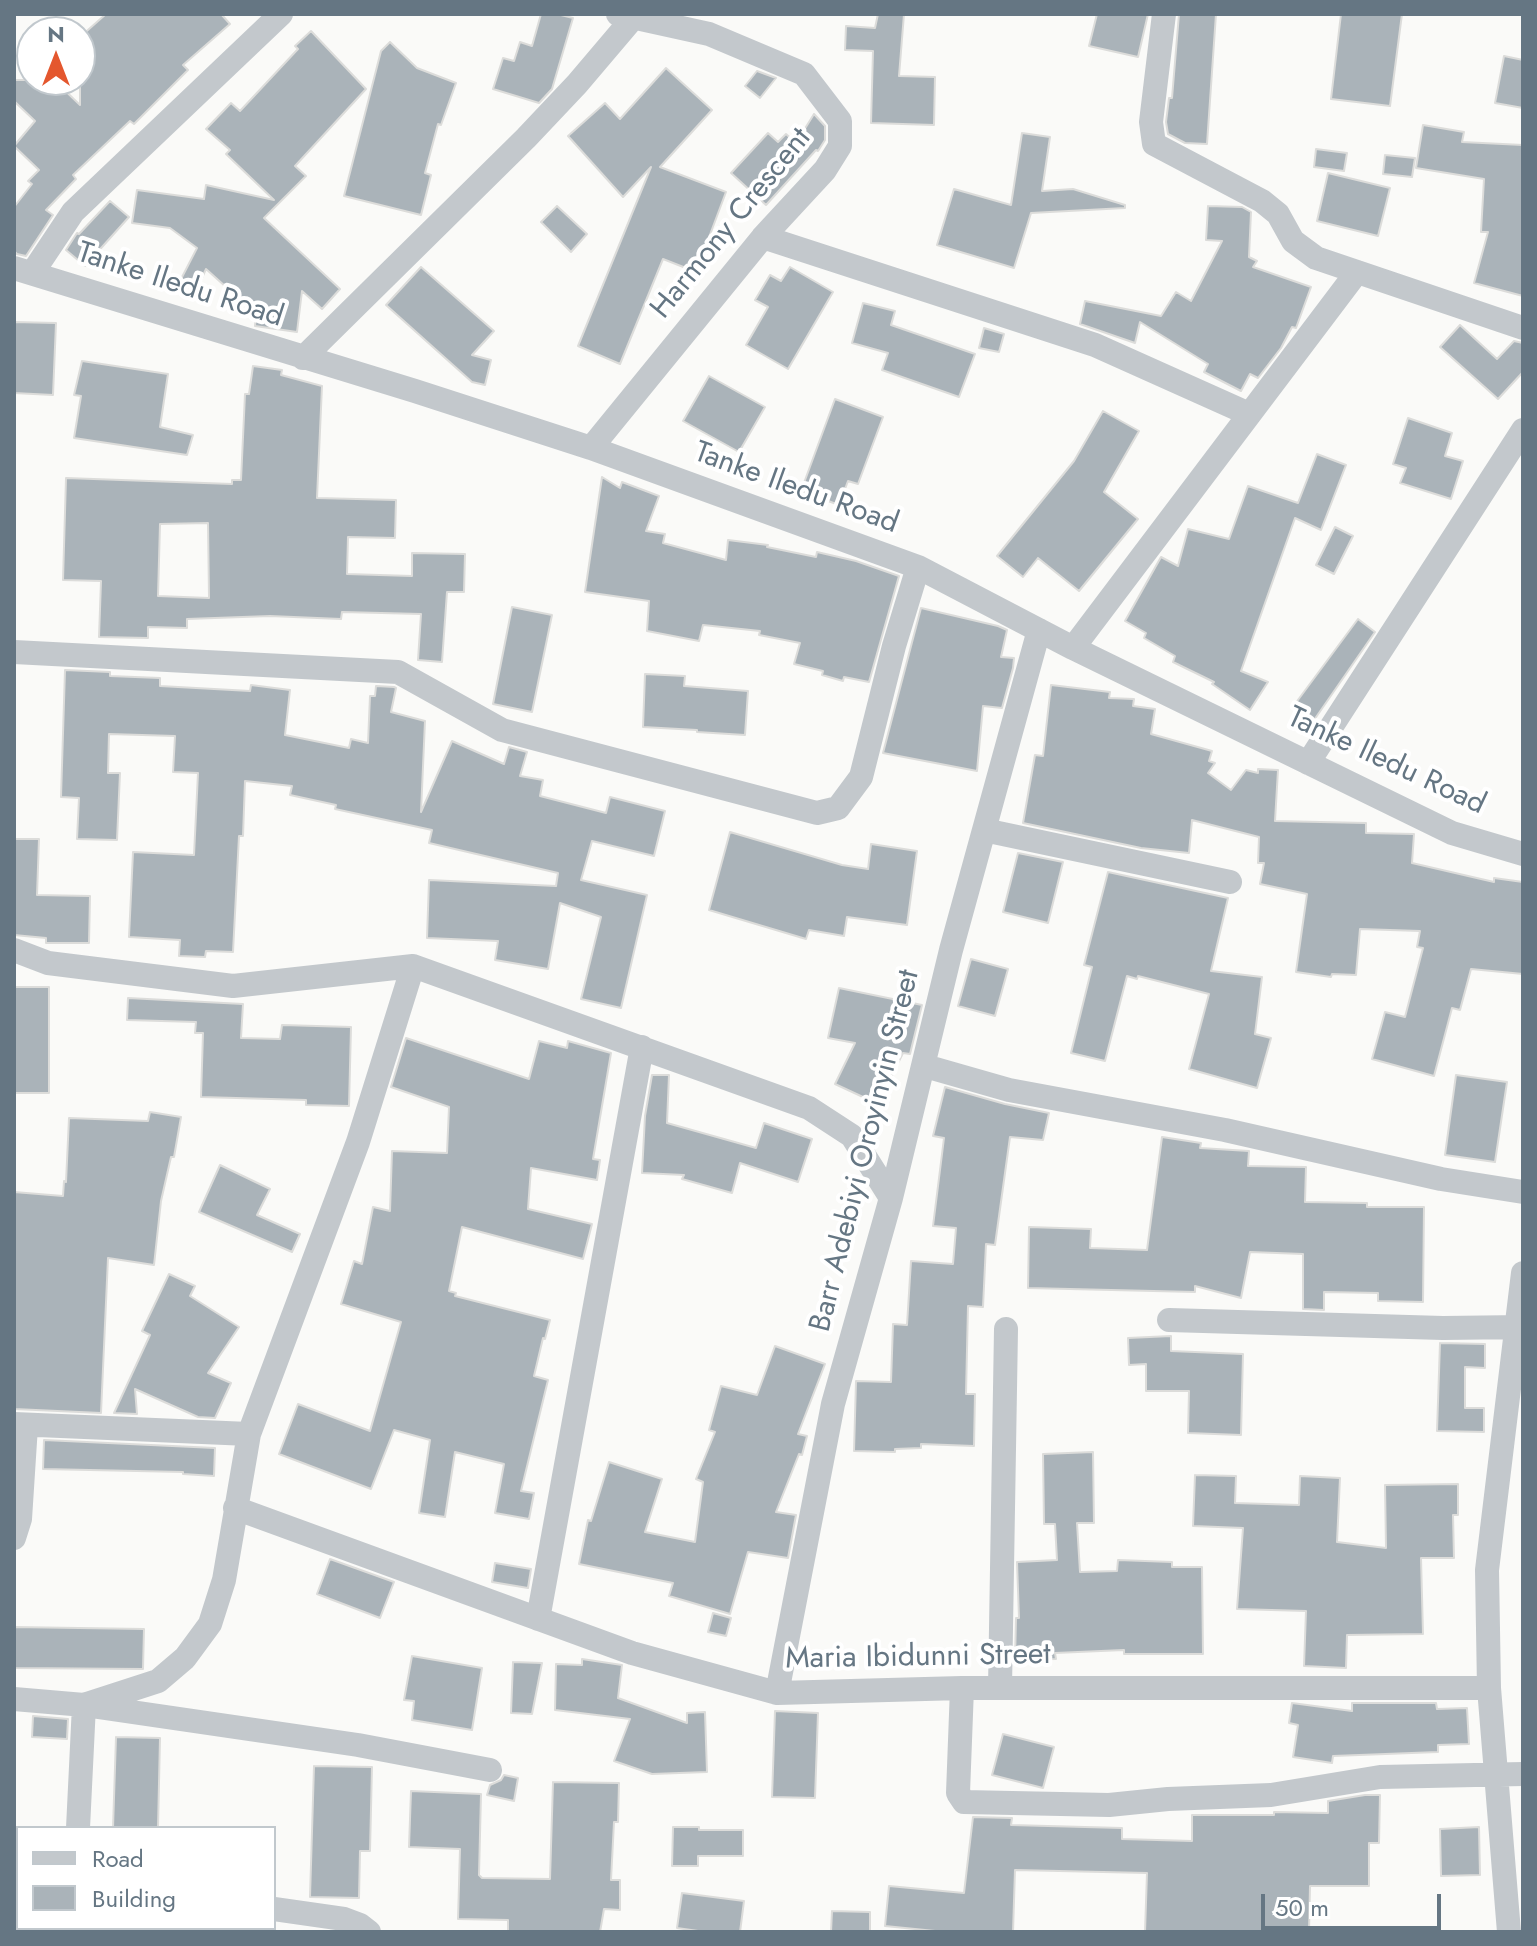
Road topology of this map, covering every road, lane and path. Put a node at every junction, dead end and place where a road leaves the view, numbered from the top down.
1 (281, 14) edge
2 (1164, 14) edge
3 (628, 15) edge
4 (763, 237) junction
5 (24, 270) edge
6 (1357, 272) junction
7 (1523, 328) edge
8 (303, 358) junction
9 (1249, 414) junction
10 (1523, 430) edge
11 (591, 448) junction
12 (918, 567) junction
13 (1039, 630) junction
14 (1073, 648) junction
15 (14, 652) edge
16 (1308, 763) junction
17 (984, 830) junction
18 (1523, 854) edge
19 (1230, 882) dead end
20 (14, 950) edge
21 (413, 966) junction
22 (642, 1047) junction
23 (925, 1066) junction
24 (1523, 1192) edge
25 (891, 1198) junction
26 (1523, 1273) edge
27 (1169, 1320) dead end
28 (1520, 1327) edge
29 (1006, 1329) dead end
30 (20, 1425) edge
31 (249, 1434) junction
32 (235, 1508) junction
33 (14, 1538) edge
34 (538, 1619) junction
35 (962, 1688) junction
36 (1000, 1688) junction
37 (1489, 1688) junction
38 (777, 1693) junction
39 (14, 1699) edge
40 (84, 1705) junction
41 (490, 1770) dead end
42 (1497, 1773) junction
43 (1523, 1774) edge
44 (78, 1826) edge
45 (276, 1909) edge
46 (369, 1932) edge
47 (1509, 1932) edge

1 - 5 street
2 - 6 street
3 - 4 street, Harmony Crescent
3 - 8 street
4 - 9 street
4 - 11 street, Harmony Crescent
5 - 8 street, Tanke Iledu Road
6 - 7 street
6 - 9 street
8 - 11 street, Tanke Iledu Road
9 - 14 street
10 - 16 street
11 - 12 street, Tanke Iledu Road
12 - 13 street, Tanke Iledu Road
12 - 15 street
13 - 14 street, Tanke Iledu Road
13 - 17 street, Barr Adebiyi Oroyinyin Street
14 - 16 street, Tanke Iledu Road
16 - 18 street, Tanke Iledu Road
17 - 19 street
17 - 23 street, Barr Adebiyi Oroyinyin Street
20 - 21 street
21 - 22 street
21 - 31 street
22 - 25 street
22 - 34 street
23 - 24 street
23 - 25 street, Barr Adebiyi Oroyinyin Street
25 - 38 street, Barr Adebiyi Oroyinyin Street
26 - 28 street
27 - 28 street
28 - 37 street
29 - 36 street
30 - 31 street
30 - 33 street
31 - 32 street
32 - 34 street, Maria Ibidunni Street
32 - 40 street
34 - 38 street, Maria Ibidunni Street
35 - 36 street, Maria Ibidunni Street
35 - 38 street, Maria Ibidunni Street
35 - 42 street
36 - 37 street, Maria Ibidunni Street
37 - 42 street
39 - 40 street
40 - 41 street
40 - 44 street
42 - 43 street
42 - 47 street
45 - 46 street

